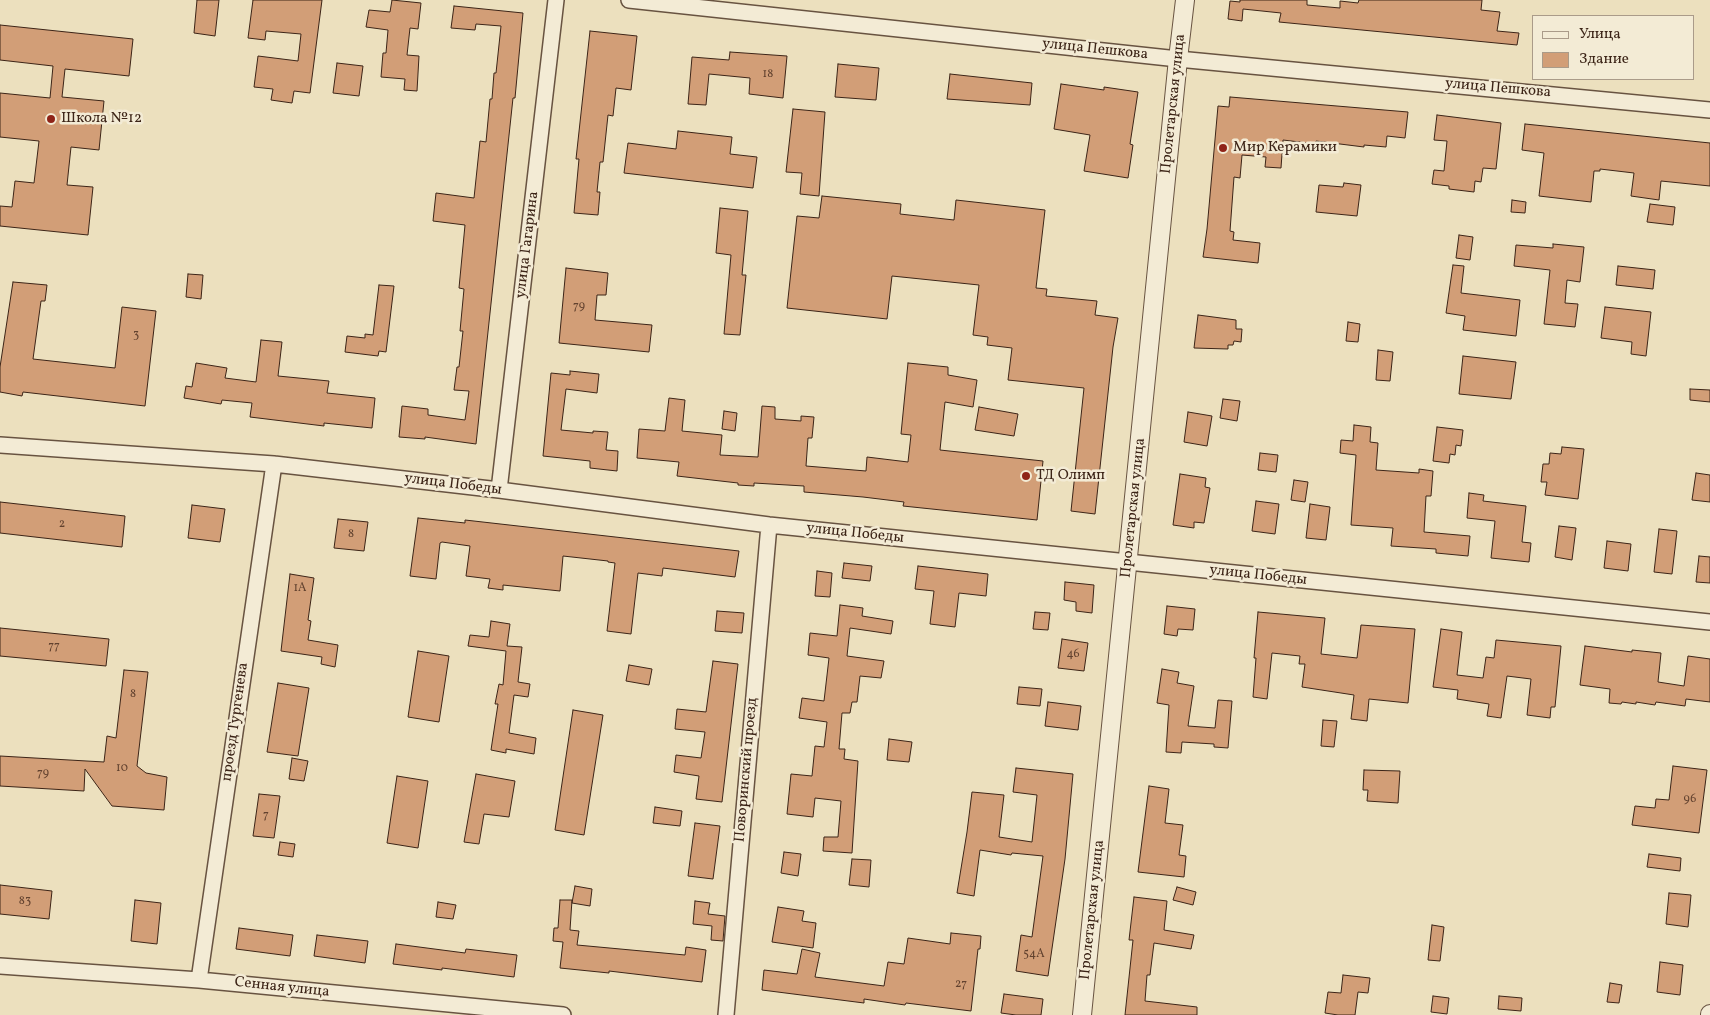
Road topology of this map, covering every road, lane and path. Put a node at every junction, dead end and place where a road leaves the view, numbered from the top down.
1 (556, 0) edge
2 (629, 0) edge
3 (1185, 0) edge
4 (1178, 59) junction
5 (1710, 110) edge
6 (0, 446) edge
7 (274, 464) junction
8 (499, 490) junction
9 (769, 525) junction
10 (1128, 563) junction
11 (1710, 622) edge
12 (0, 966) edge
13 (199, 980) junction
14 (454, 1010) edge
15 (563, 1015) edge
16 (726, 1015) edge
17 (1082, 1015) edge

1 - 8 street, улица Гагарина
2 - 4 street, улица Пешкова
3 - 4 street, Пролетарская улица
4 - 5 street, улица Пешкова
4 - 10 street, Пролетарская улица
6 - 7 street, улица Победы
7 - 8 street, улица Победы
7 - 13 street, проезд Тургенева
8 - 9 street, улица Победы
9 - 10 street, улица Победы
9 - 16 street, Поворинский проезд
10 - 11 street, улица Победы
10 - 17 street, Пролетарская улица
12 - 13 street, Сенная улица
13 - 14 street, Сенная улица
14 - 15 street, Сенная улица

